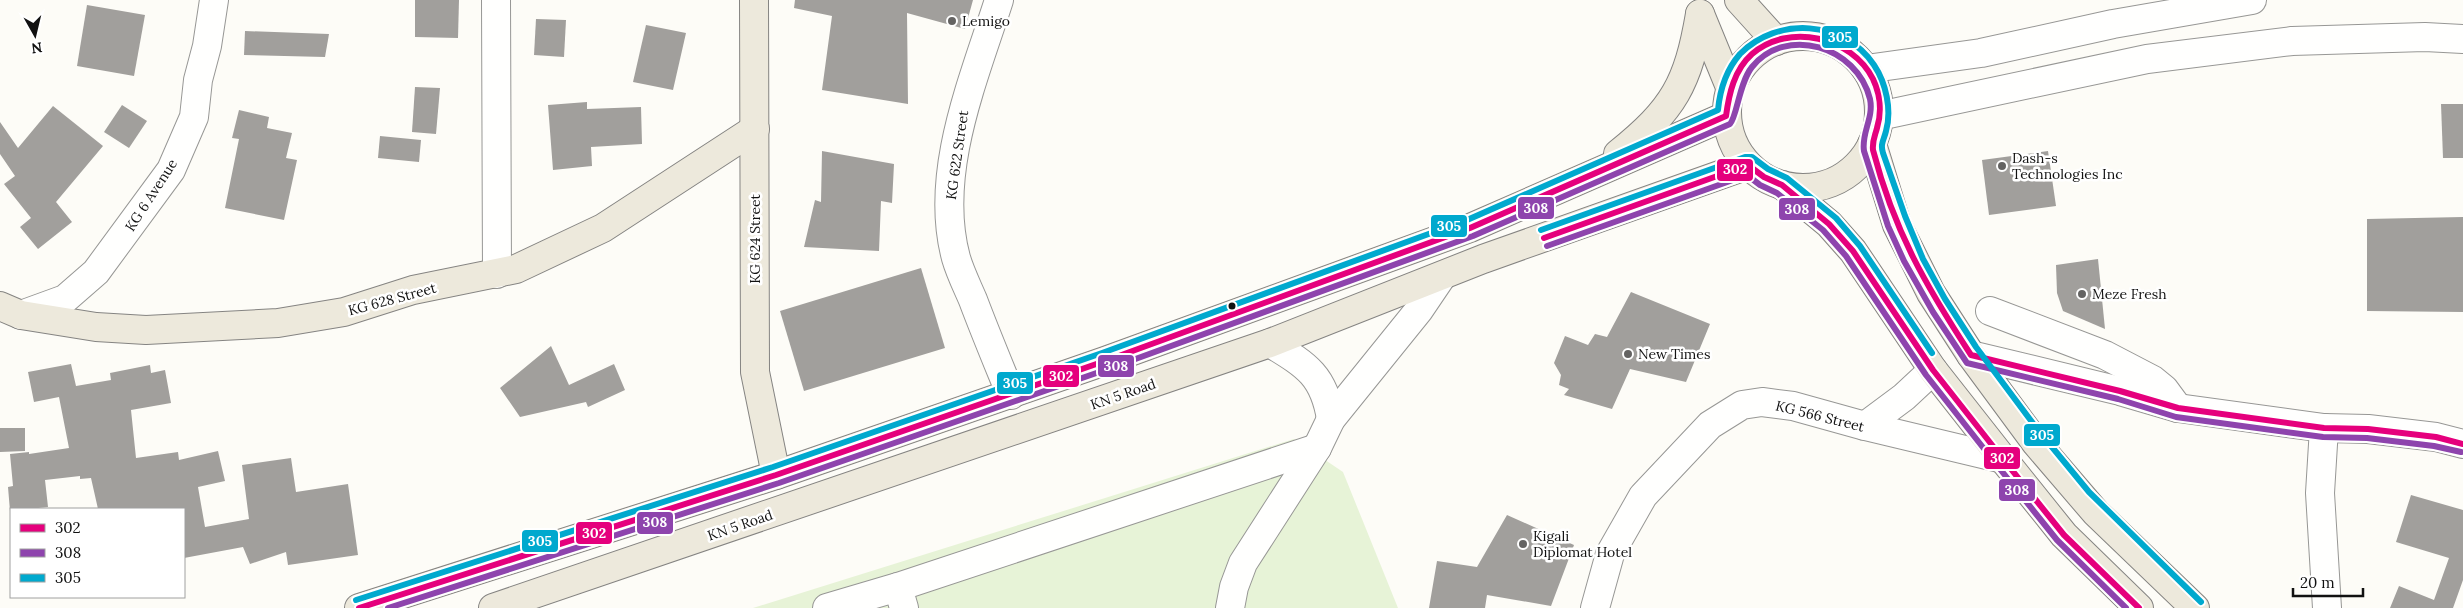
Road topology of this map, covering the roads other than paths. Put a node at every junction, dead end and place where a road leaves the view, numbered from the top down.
1 (214, 0) edge
2 (496, 0) edge
3 (754, 0) edge
4 (999, 0) edge
5 (1739, 0) edge
6 (2252, 0) edge
7 (1701, 7) edge
8 (2463, 39) edge
9 (1776, 41) junction
10 (1866, 69) junction
11 (1730, 87) junction
12 (1726, 116) junction
13 (1879, 116) junction
14 (754, 129) junction
15 (1872, 144) junction
16 (1748, 165) junction
17 (1590, 176) junction
18 (1782, 185) junction
19 (1470, 228) junction
20 (1482, 259) junction
21 (497, 274) junction
22 (1442, 276) junction
23 (1990, 311) dead end
24 (7, 317) edge
25 (1270, 343) junction
26 (1971, 355) junction
27 (1933, 370) junction
28 (1011, 395) junction
29 (2178, 408) junction
30 (1331, 419) junction
31 (1865, 426) junction
32 (2324, 428) junction
33 (2463, 444) edge
34 (1317, 448) junction
35 (2002, 459) junction
36 (776, 475) junction
37 (901, 597) edge
38 (359, 608) edge
39 (493, 608) edge
40 (827, 608) edge
41 (1230, 608) edge
42 (1595, 608) edge
43 (2139, 608) edge
44 (2195, 608) edge
45 (2327, 608) edge

1 - 24 street, KG 6 Avenue
2 - 21 street
3 - 14 main road, KG 624 Street
4 - 28 street, KG 622 Street
5 - 9 main road
6 - 10 street
7 - 11 main road
7 - 17 main road
8 - 13 street
9 - 10 main road
9 - 11 main road
10 - 13 main road
11 - 12 main road
12 - 16 main road
12 - 17 main road
13 - 15 main road
14 - 21 main road, KG 628 Street
14 - 36 main road, KG 624 Street
15 - 18 main road
15 - 26 main road
16 - 18 main road
16 - 20 main road, KN 5 Road
17 - 19 main road
18 - 27 main road
19 - 20 street
19 - 28 main road
20 - 22 main road, KN 5 Road
21 - 24 main road, KG 628 Street
22 - 25 main road, KN 5 Road
22 - 30 street
23 - 29 street
25 - 30 street
25 - 39 main road, KN 5 Road
26 - 29 street
26 - 44 main road
27 - 31 street
27 - 35 main road
28 - 36 main road
29 - 32 street
30 - 34 street
31 - 35 street, KG 566 Street
31 - 42 street, KG 566 Street
32 - 33 street
32 - 45 street
34 - 37 street
34 - 41 street
35 - 43 main road
36 - 38 main road
37 - 40 street

